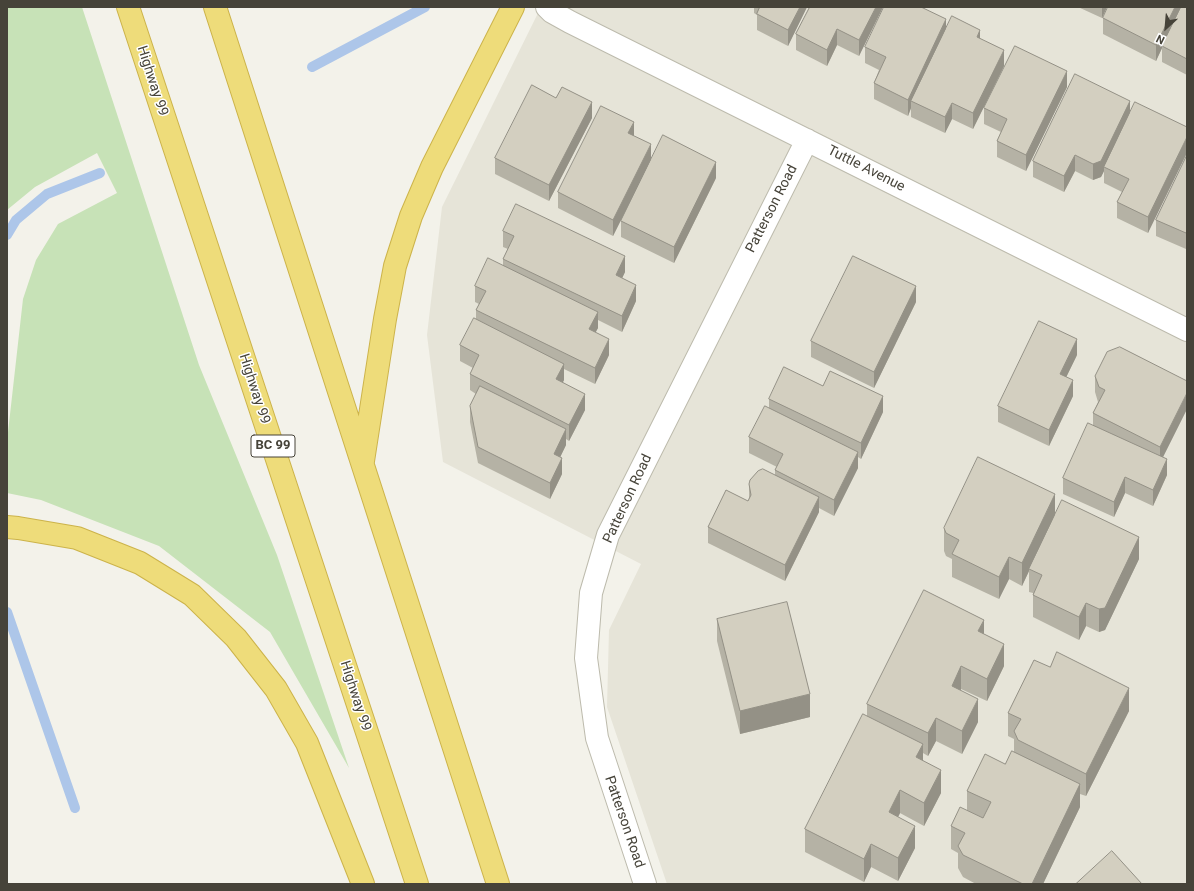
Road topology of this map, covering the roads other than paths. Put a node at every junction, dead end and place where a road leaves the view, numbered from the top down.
1 (128, 7) edge
2 (215, 7) edge
3 (513, 7) edge
4 (547, 7) edge
5 (807, 140) junction
6 (1187, 330) edge
7 (363, 466) junction
8 (7, 527) edge
9 (363, 884) edge
10 (417, 884) edge
11 (498, 884) edge
12 (645, 884) edge

1 - 10 highway, Highway 99 / BC 99
2 - 7 highway
3 - 7 highway
4 - 5 street, Tuttle Avenue
5 - 6 street, Tuttle Avenue
5 - 12 street, Patterson Road
7 - 11 highway
8 - 9 highway

